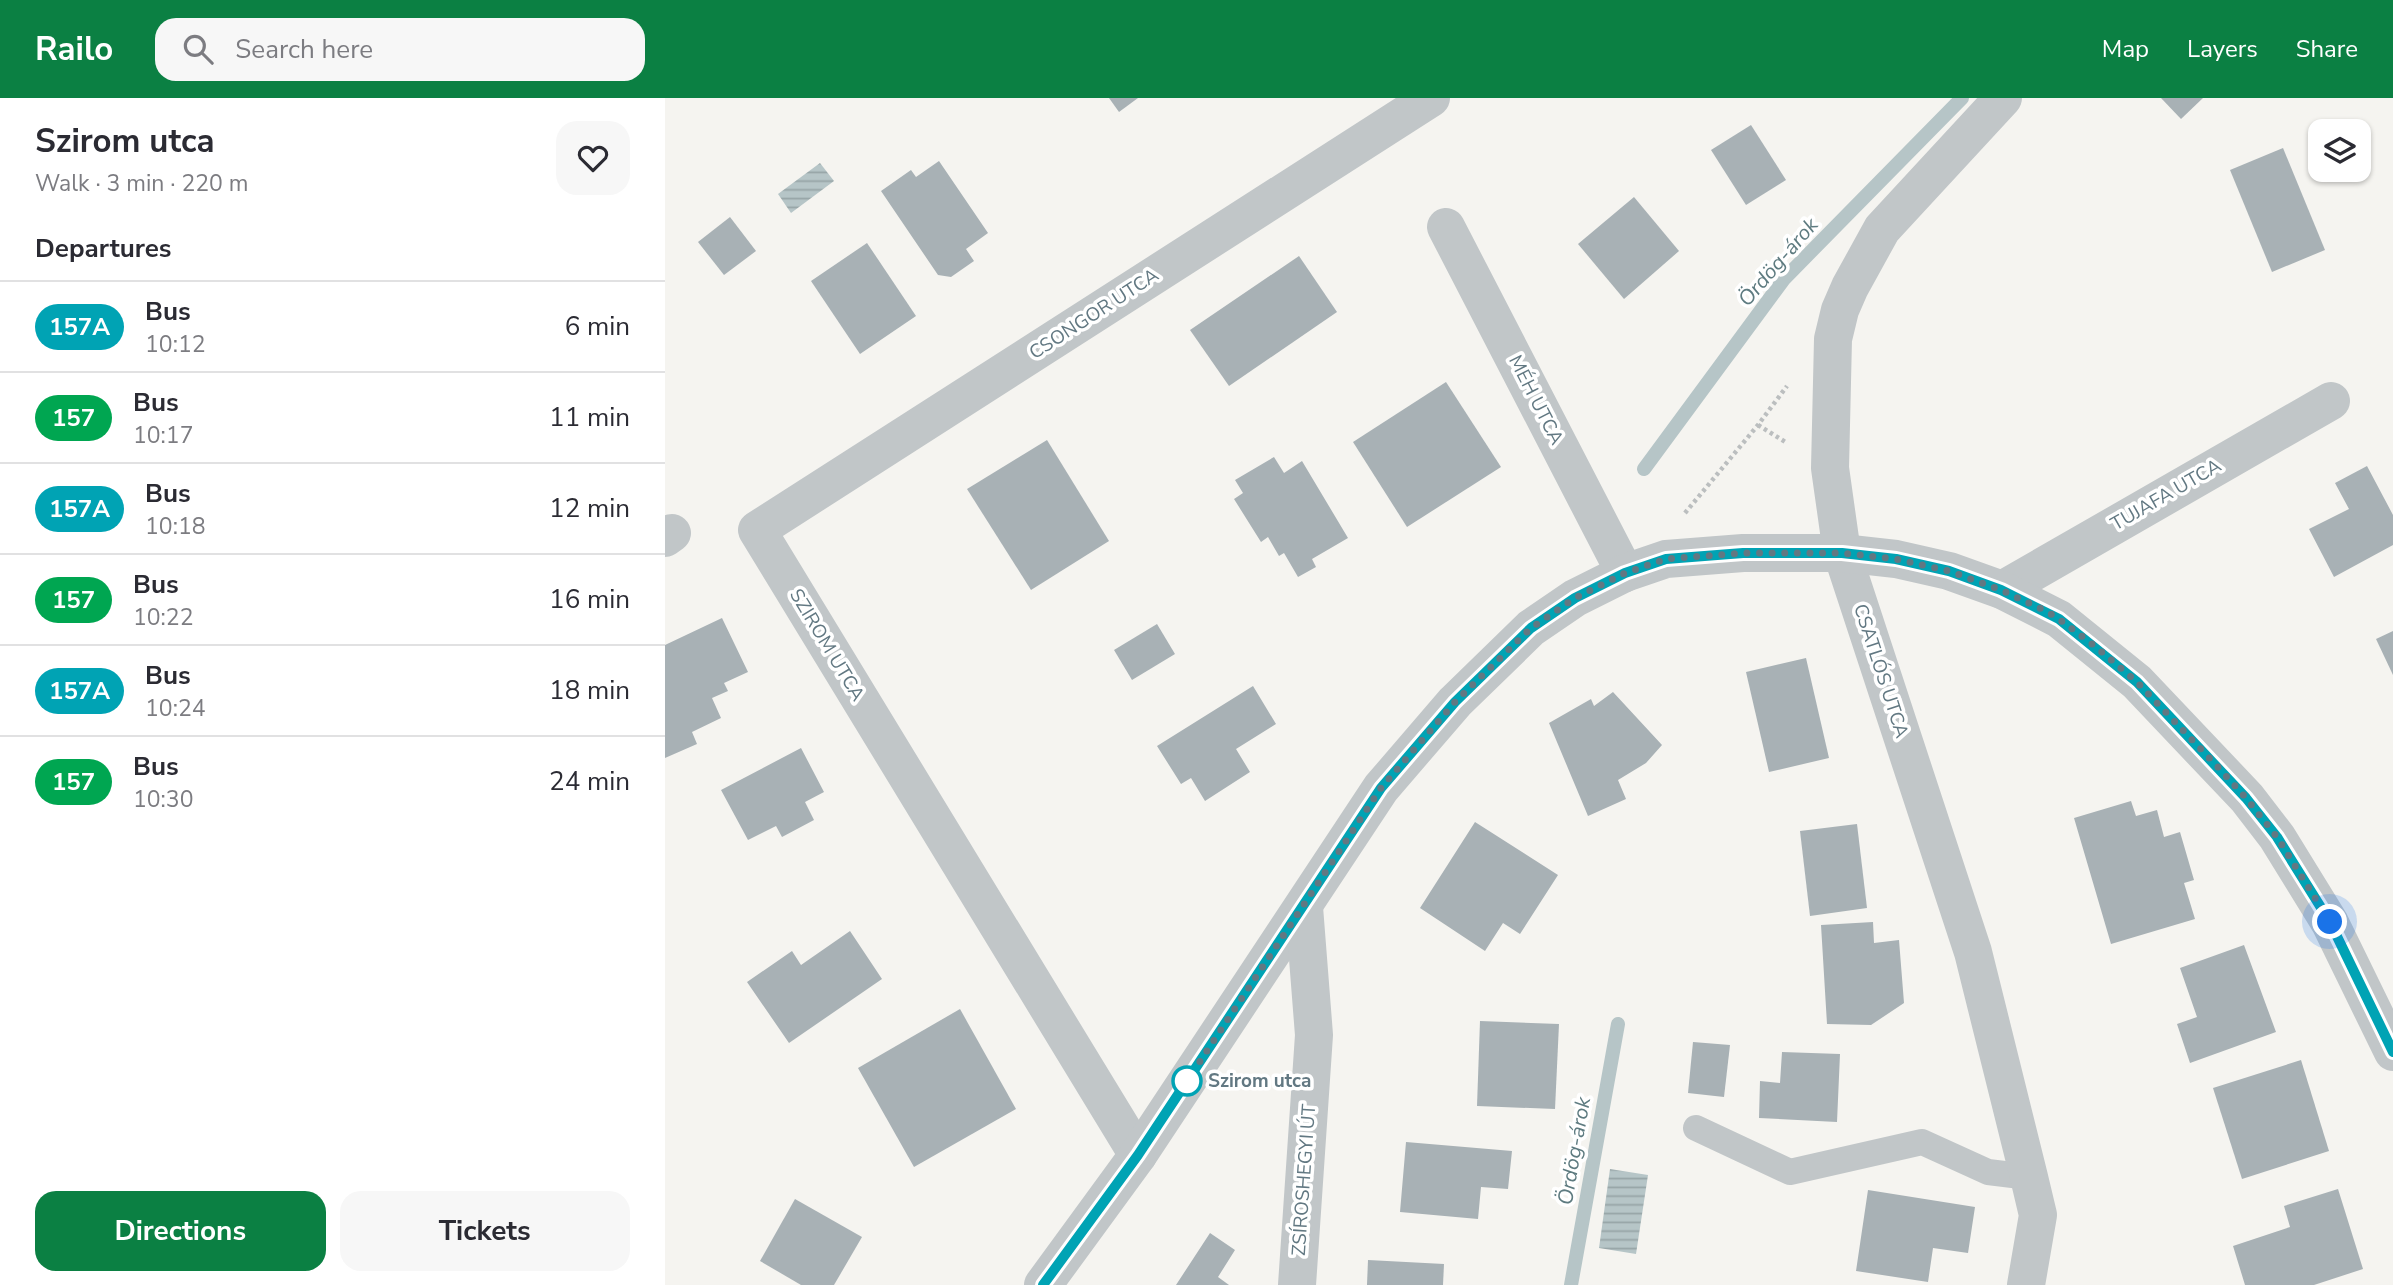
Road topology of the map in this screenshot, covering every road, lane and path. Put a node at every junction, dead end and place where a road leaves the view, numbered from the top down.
1 (1431, 98) edge
2 (2003, 98) edge
3 (1446, 227) dead end
4 (1833, 339) junction
5 (2331, 401) dead end
6 (1679, 519) dead end
7 (757, 530) joint
8 (1842, 553) junction
9 (1625, 573) junction
10 (2001, 590) junction
11 (1304, 907) junction
12 (2393, 1052) edge
13 (1696, 1128) dead end
14 (1138, 1155) junction
15 (2029, 1177) junction
16 (1043, 1285) edge
17 (1297, 1285) edge
18 (2026, 1285) edge

1 - 7 street, CSONGOR UTCA
2 - 4 street, CSATLÓS UTCA
3 - 9 street, MÉH UTCA
4 - 6 path
4 - 8 street, CSATLÓS UTCA
5 - 10 street, TUJAFA UTCA
7 - 14 street, SZIROM UTCA
8 - 9 street
8 - 10 street
8 - 15 street, CSATLÓS UTCA
9 - 11 street
10 - 12 street
11 - 14 street
11 - 17 street, ZSÍROSHEGYI ÚT
13 - 15 lane
14 - 16 street
15 - 18 street, CSATLÓS UTCA

